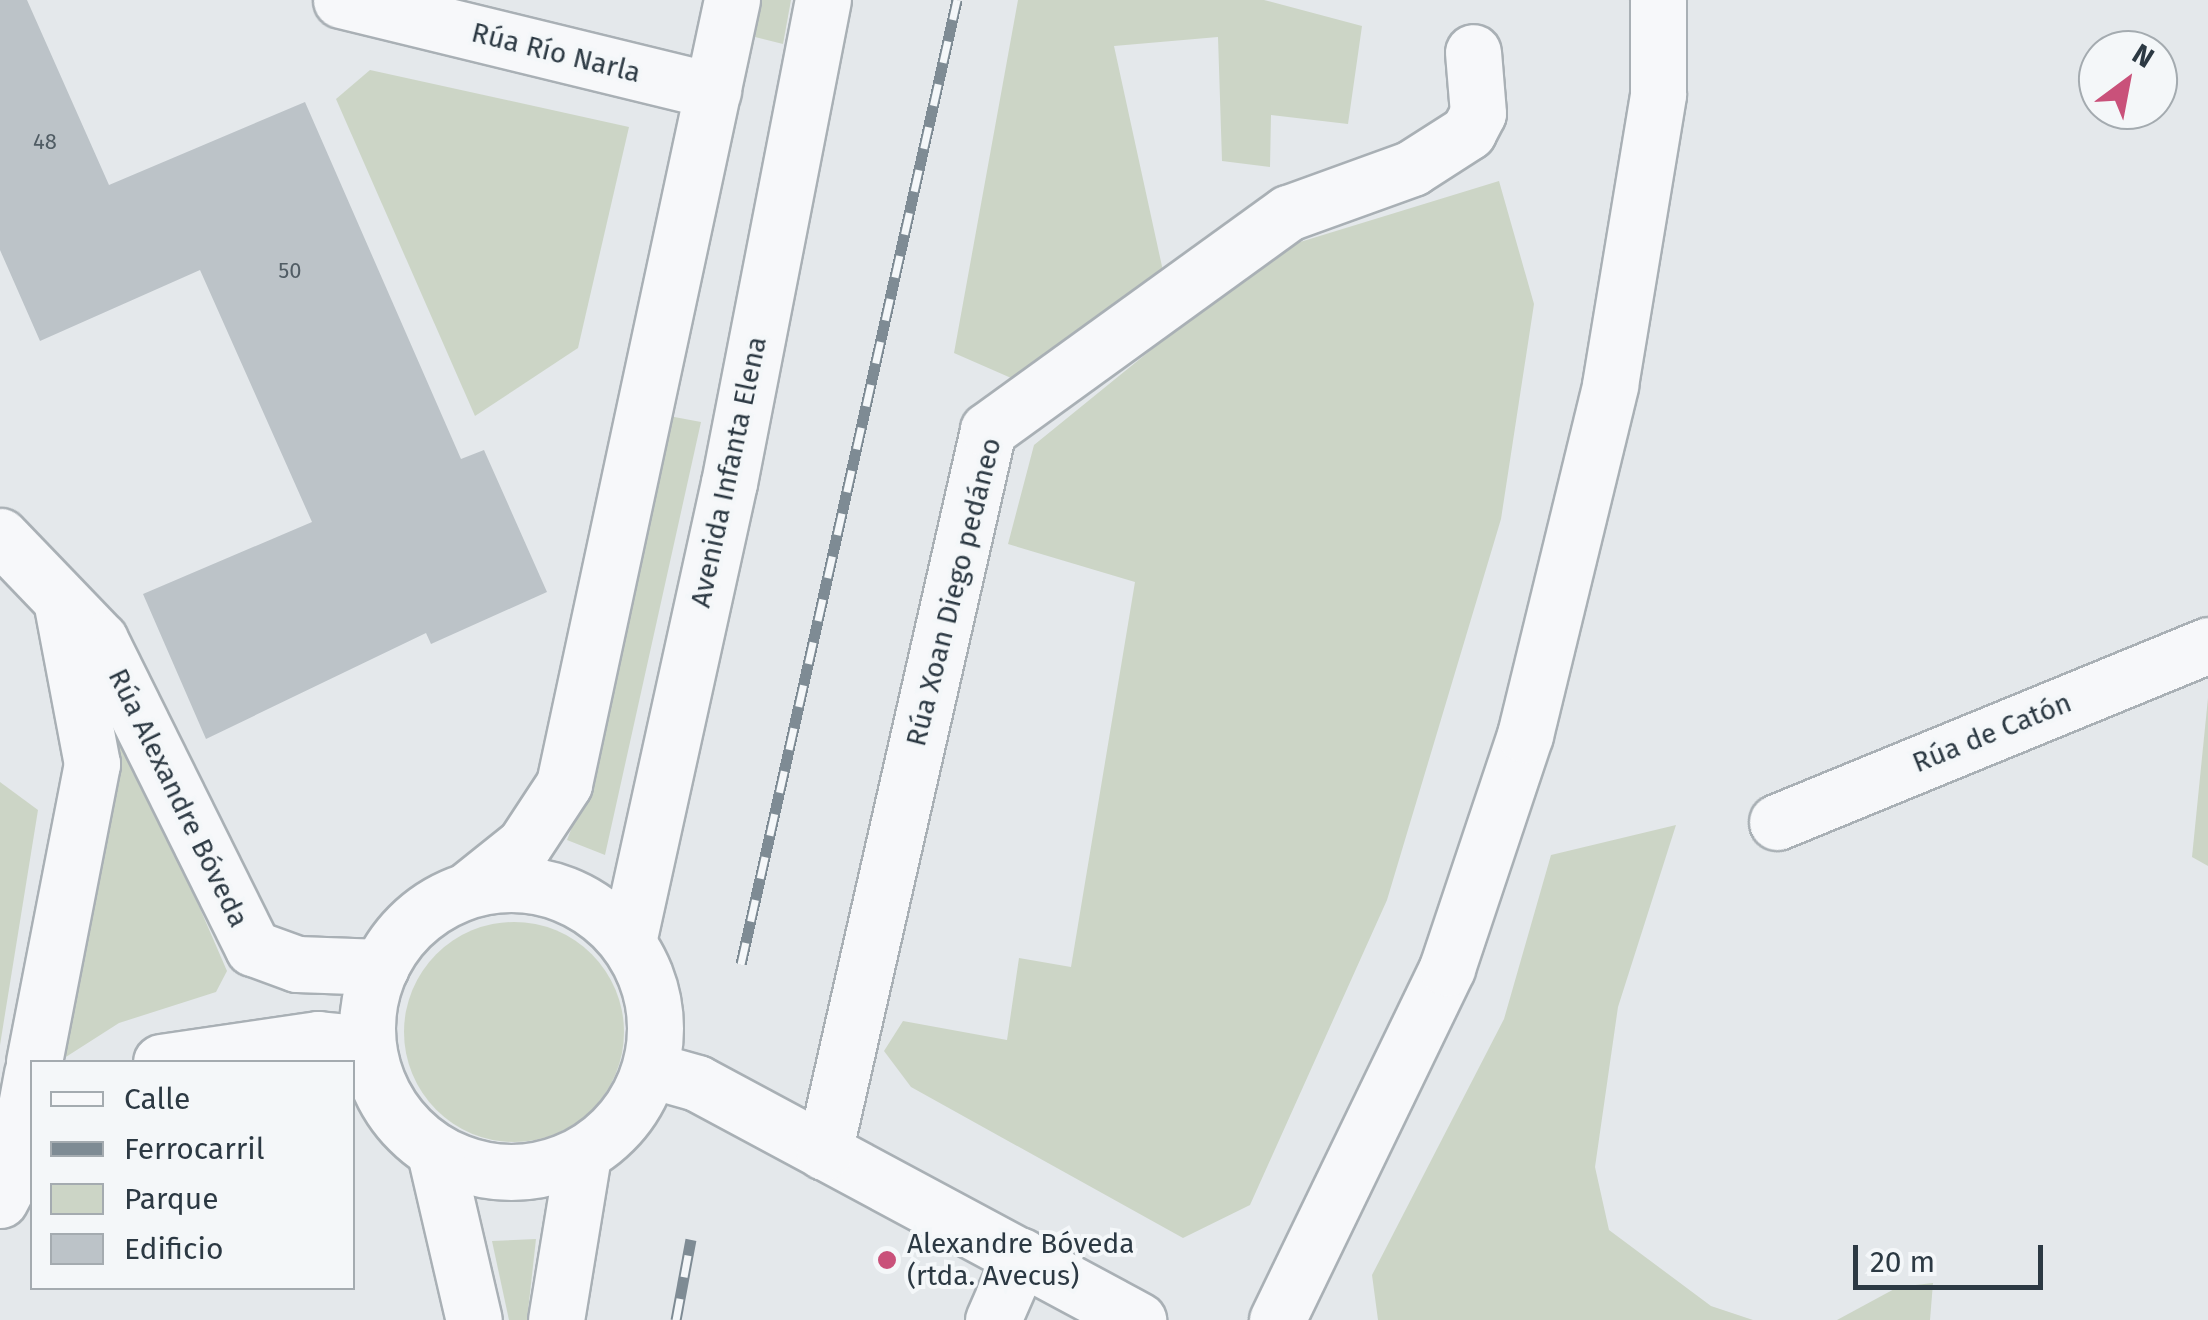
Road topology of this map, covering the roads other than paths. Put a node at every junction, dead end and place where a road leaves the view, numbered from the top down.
1 (341, 0) edge
2 (732, 0) edge
3 (823, 0) edge
4 (1658, 0) edge
5 (1472, 52) dead end
6 (712, 91) junction
7 (0, 536) edge
8 (60, 592) junction
9 (2208, 645) edge
10 (1777, 822) dead end
11 (469, 889) junction
12 (628, 942) junction
13 (382, 967) junction
14 (366, 1044) junction
15 (34, 1060) edge
16 (175, 1060) edge
17 (650, 1070) junction
18 (30, 1085) edge
19 (435, 1152) junction
20 (824, 1152) junction
21 (583, 1156) junction
22 (15, 1178) edge
23 (1021, 1256) junction
24 (474, 1320) edge
25 (556, 1320) edge
26 (993, 1320) edge
27 (1138, 1320) edge
28 (1277, 1320) edge

1 - 6 street, Rúa Río Narla
2 - 6 street
3 - 12 street, Avenida Infanta Elena
4 - 28 street
5 - 20 street, Rúa Xoan Diego pedáneo
6 - 11 street
7 - 8 street, Rúa Alexandre Bóveda
8 - 13 street, Rúa Alexandre Bóveda
8 - 15 street, Rúa Alexandre Bóveda
9 - 10 street, Rúa de Catón
11 - 12 street
11 - 13 street
12 - 17 street
13 - 14 street
14 - 16 street
14 - 19 street
17 - 20 street
17 - 21 street
18 - 22 street
19 - 21 street
19 - 24 street
20 - 23 street
21 - 25 street
23 - 26 street
23 - 27 street

